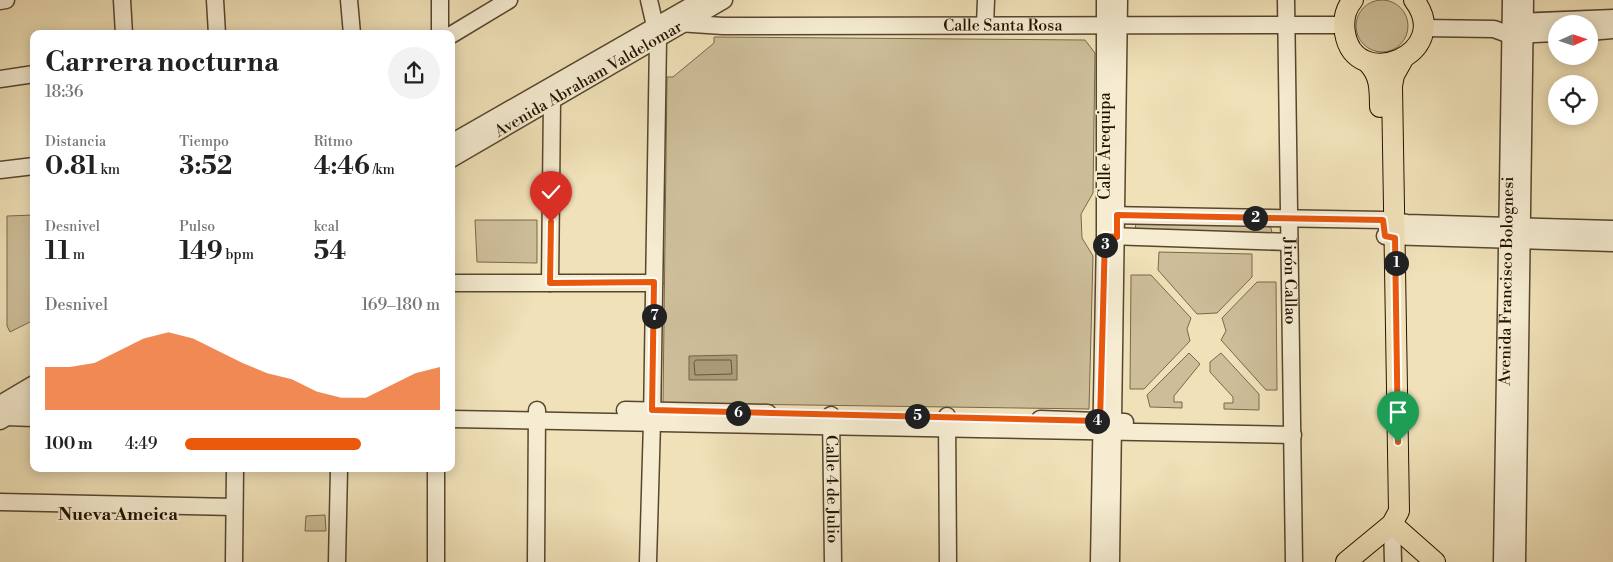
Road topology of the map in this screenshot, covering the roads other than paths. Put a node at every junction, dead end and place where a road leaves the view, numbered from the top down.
1 (6, 0) edge
2 (122, 0) edge
3 (215, 0) edge
4 (349, 0) edge
5 (440, 0) edge
6 (509, 0) edge
7 (701, 0) edge
8 (986, 0) edge
9 (1105, 0) edge
10 (1119, 0) edge
11 (1286, 0) edge
12 (1353, 0) edge
13 (1414, 0) edge
14 (1510, 0) edge
15 (1525, 0) edge
16 (0, 1) edge
17 (722, 2) edge
18 (650, 4) edge
19 (1613, 18) edge
20 (685, 24) junction
21 (986, 25) junction
22 (1112, 25) junction
23 (1344, 25) junction
24 (723, 26) junction
25 (1285, 26) junction
26 (1423, 28) junction
27 (1518, 29) junction
28 (124, 30) edge
29 (217, 30) edge
30 (352, 30) edge
31 (440, 30) edge
32 (1613, 30) edge
33 (1598, 31) edge
34 (654, 32) junction
35 (455, 33) edge
36 (1548, 33) edge
37 (1403, 59) junction
38 (1366, 61) junction
39 (30, 74) edge
40 (0, 78) edge
41 (549, 95) junction
42 (455, 141) edge
43 (455, 156) edge
44 (30, 166) edge
45 (0, 170) edge
46 (1111, 215) junction
47 (1289, 218) junction
48 (1390, 229) junction
49 (1613, 229) edge
50 (1514, 233) junction
51 (1111, 237) junction
52 (1289, 242) junction
53 (1613, 242) edge
54 (649, 282) junction
55 (455, 283) edge
56 (550, 283) junction
57 (30, 388) edge
58 (30, 403) edge
59 (455, 408) edge
60 (2, 414) edge
61 (537, 415) junction
62 (647, 416) junction
63 (30, 418) edge
64 (455, 419) edge
65 (831, 421) junction
66 (947, 422) junction
67 (1107, 427) junction
68 (1293, 430) junction
69 (235, 472) edge
70 (339, 472) edge
71 (436, 472) edge
72 (0, 502) edge
73 (234, 506) junction
74 (1392, 524) junction
75 (1510, 535) junction
76 (234, 562) edge
77 (337, 562) edge
78 (436, 562) edge
79 (536, 562) edge
80 (638, 562) edge
81 (648, 562) edge
82 (833, 562) edge
83 (948, 562) edge
84 (1099, 562) edge
85 (1111, 562) edge
86 (1294, 562) edge
87 (1346, 562) edge
88 (1393, 562) edge
89 (1436, 562) edge
90 (1502, 562) edge
91 (1517, 562) edge

1 - 16 street
2 - 28 street
3 - 29 street
4 - 30 street
5 - 31 street
6 - 35 street
7 - 34 street, Avenida Abraham Valdelomar
8 - 21 street
9 - 22 street, Calle Arequipa
10 - 22 street, Calle Arequipa
11 - 25 street, Jirón Callao
12 - 23 main road
13 - 26 main road
14 - 27 street, Avenida Francisco Bolognesi
15 - 27 street, Avenida Francisco Bolognesi
17 - 20 street, Avenida Abraham Valdelomar
17 - 24 street
18 - 34 street
19 - 27 street
20 - 24 street, Calle Santa Rosa
20 - 34 street, Calle Santa Rosa
21 - 22 street, Calle Santa Rosa
21 - 24 street, Calle Santa Rosa
22 - 25 street, Calle Santa Rosa
22 - 46 street, Calle Arequipa
23 - 25 street, Calle Santa Rosa
23 - 38 main road
25 - 47 street, Jirón Callao
26 - 27 street
26 - 37 main road
27 - 36 street
27 - 50 street, Avenida Francisco Bolognesi
32 - 33 street
34 - 41 street, Avenida Abraham Valdelomar
34 - 54 street
37 - 38 main road
37 - 48 main road
38 - 48 main road
39 - 40 street
41 - 42 street, Avenida Abraham Valdelomar
41 - 43 street, Avenida Abraham Valdelomar
41 - 56 street
44 - 45 street
46 - 47 street
46 - 51 street, Calle Arequipa
47 - 48 street
47 - 52 street, Jirón Callao
48 - 50 street
48 - 74 main road
49 - 50 street
50 - 53 street
50 - 75 street, Avenida Francisco Bolognesi
51 - 52 street
51 - 67 street, Calle Arequipa
52 - 68 street, Jirón Callao
54 - 56 street
54 - 62 street
55 - 56 street
57 - 60 street
58 - 60 street
59 - 61 street
60 - 63 street
61 - 62 street
61 - 64 street
61 - 79 street
62 - 65 street
62 - 80 street
62 - 81 street
65 - 66 street
65 - 82 street, Calle 4 de Julio
66 - 67 street
66 - 83 street
67 - 68 street
67 - 84 street, Calle Arequipa
67 - 85 street, Calle Arequipa
68 - 86 street, Jirón Callao
69 - 73 street
70 - 77 street
71 - 78 street
72 - 73 street
73 - 76 street
74 - 87 main road
74 - 88 street
74 - 89 main road
75 - 90 street, Avenida Francisco Bolognesi
75 - 91 street, Avenida Francisco Bolognesi

